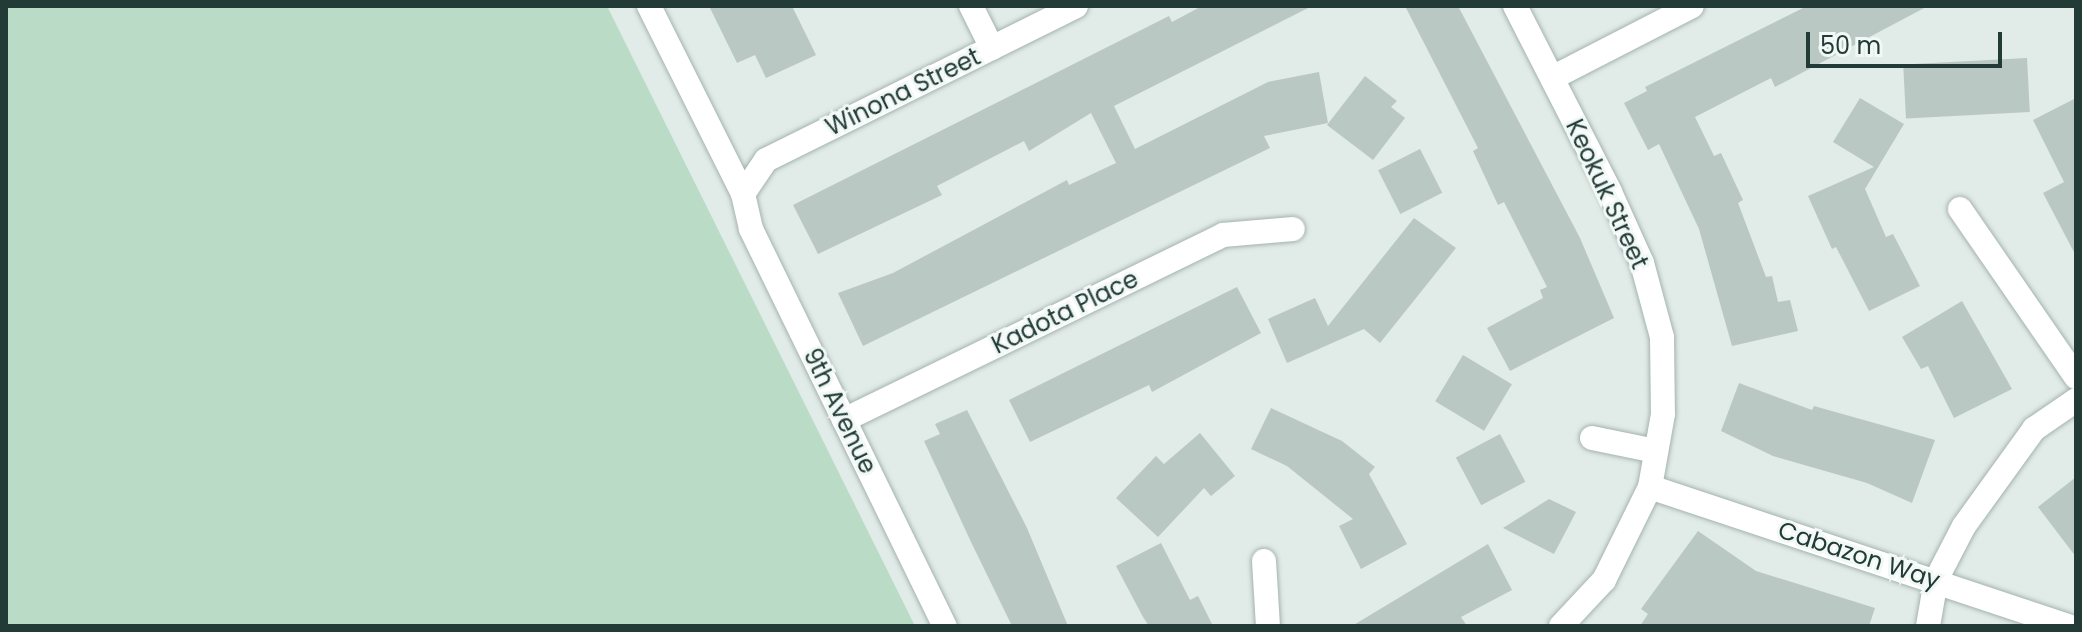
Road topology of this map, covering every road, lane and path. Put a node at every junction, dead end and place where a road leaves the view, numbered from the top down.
1 (649, 6) edge
2 (971, 6) edge
3 (1076, 6) edge
4 (1515, 6) edge
5 (1692, 6) edge
6 (992, 48) junction
7 (1552, 78) junction
8 (743, 194) junction
9 (1960, 209) dead end
10 (1293, 229) dead end
11 (2076, 377) edge
12 (2076, 400) edge
13 (844, 420) junction
14 (1592, 438) dead end
15 (1656, 451) junction
16 (1650, 487) junction
17 (1264, 561) dead end
18 (1936, 580) junction
19 (945, 626) edge
20 (1268, 626) edge
21 (1561, 626) edge
22 (1928, 626) edge
23 (2068, 626) edge

1 - 8 street, 9th Avenue
2 - 6 street
3 - 6 street, Winona Street
4 - 7 street, Keokuk Street
5 - 7 street
6 - 8 street, Winona Street
7 - 15 street, Keokuk Street
8 - 13 street, 9th Avenue
9 - 11 street
10 - 13 street, Kadota Place
12 - 18 street
13 - 19 street, 9th Avenue
14 - 15 street
15 - 16 street, Keokuk Street
16 - 18 street, Cabazon Way
16 - 21 street, Keokuk Street
17 - 20 street
18 - 22 street
18 - 23 street, Cabazon Way

